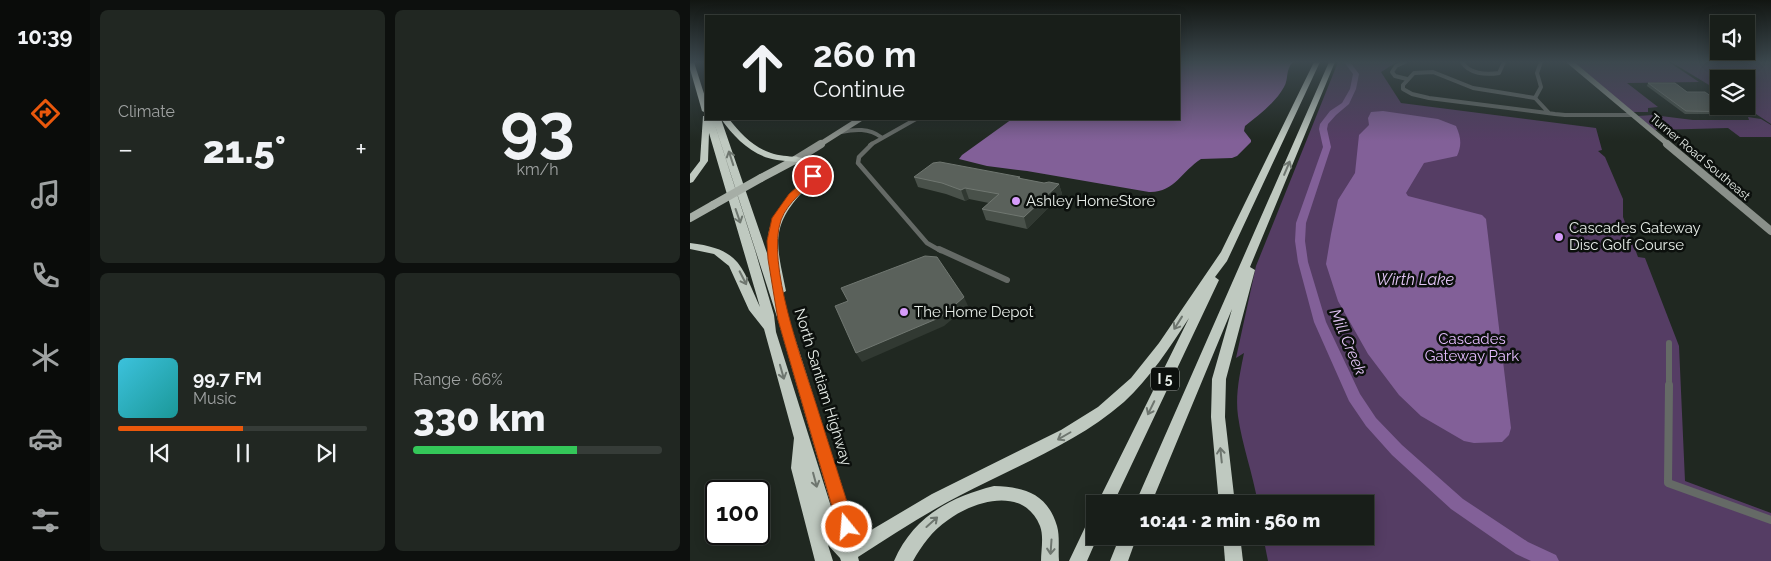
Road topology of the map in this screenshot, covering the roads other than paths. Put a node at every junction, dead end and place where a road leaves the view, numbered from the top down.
1 (699, 88) edge
2 (1304, 88) edge
3 (1321, 88) edge
4 (1403, 88) edge
5 (1473, 88) edge
6 (1540, 88) edge
7 (1601, 88) edge
8 (1535, 98) junction
9 (705, 108) edge
10 (1549, 113) junction
11 (1632, 115) junction
12 (708, 120) edge
13 (709, 120) edge
14 (718, 120) edge
15 (726, 120) edge
16 (858, 120) edge
17 (914, 120) edge
18 (892, 132) junction
19 (838, 133) junction
20 (880, 137) junction
21 (867, 150) junction
22 (795, 160) junction
23 (761, 178) joint
24 (690, 180) edge
25 (713, 205) joint
26 (690, 218) edge
27 (1771, 231) edge
28 (690, 246) edge
29 (1225, 254) junction
30 (1250, 254) junction
31 (1007, 280) dead end
32 (784, 320) junction
33 (770, 332) junction
34 (1669, 343) dead end
35 (800, 434) junction
36 (1109, 495) edge
37 (1147, 495) edge
38 (1226, 495) edge
39 (1771, 520) edge
40 (1086, 544) edge
41 (1125, 545) edge
42 (1232, 545) edge
43 (849, 557) edge
44 (824, 561) edge
45 (903, 561) edge
46 (1050, 561) edge
47 (1078, 561) edge
48 (1119, 561) edge
49 (1234, 561) edge

1 - 9 highway
2 - 29 highway, I 5
30 -> 3 highway, I 5
4 - 10 street
5 - 8 street
6 - 8 street
7 - 11 main road, Turner Road Southeast
8 - 10 street
10 - 11 street
11 - 27 main road, Turner Road Southeast
12 - 24 highway
13 -> 33 highway
32 -> 14 highway, North Santiam Highway
15 - 22 highway
16 - 19 main road
17 - 18 street
18 - 20 street
18 - 21 street
19 - 20 street
19 - 22 main road
20 - 21 street
21 - 31 street
22 - 23 main road
22 - 32 highway
23 - 25 main road, bridge
25 - 26 main road
28 -> 33 highway
29 -> 36 highway, I 5
29 -> 43 highway
30 - 37 highway, I 5
38 -> 30 highway, I 5
32 - 43 highway, North Santiam Highway
33 -> 35 highway
34 - 39 street
35 -> 43 highway
35 - 44 highway
40 - 47 highway
41 - 48 highway
42 - 49 highway
45 -> 46 highway

